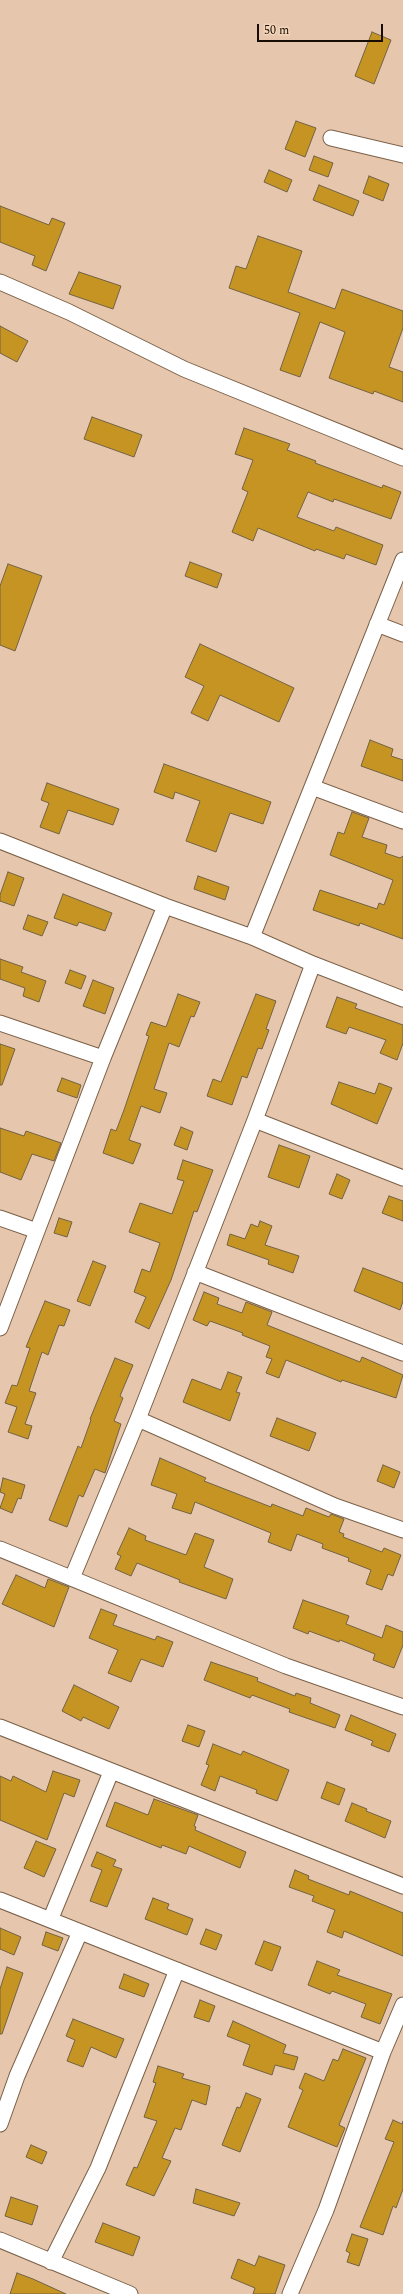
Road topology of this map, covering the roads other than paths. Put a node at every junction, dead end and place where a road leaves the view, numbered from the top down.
1 (331, 138) dead end
2 (403, 155) edge
3 (0, 282) edge
4 (403, 458) edge
5 (403, 560) edge
6 (377, 624) junction
7 (403, 634) edge
8 (312, 787) junction
9 (403, 821) edge
10 (0, 840) edge
11 (165, 906) junction
12 (252, 937) junction
13 (313, 964) junction
14 (403, 999) edge
15 (0, 1024) edge
16 (103, 1058) junction
17 (255, 1120) junction
18 (403, 1178) edge
19 (0, 1218) edge
20 (37, 1230) junction
21 (195, 1272) junction
22 (0, 1328) edge
23 (403, 1353) edge
24 (138, 1419) junction
25 (403, 1530) edge
26 (0, 1549) edge
27 (72, 1578) junction
28 (403, 1708) edge
29 (0, 1727) edge
30 (111, 1772) junction
31 (403, 1886) edge
32 (0, 1900) edge
33 (51, 1918) junction
34 (80, 1932) junction
35 (177, 1970) junction
36 (403, 2005) edge
37 (383, 2052) junction
38 (0, 2124) edge
39 (0, 2240) edge
40 (51, 2262) junction
41 (130, 2294) edge
42 (290, 2294) edge

1 - 2 street
3 - 4 street
5 - 6 street
6 - 7 street
6 - 8 street
8 - 9 street
8 - 12 street
10 - 11 street
11 - 12 street
11 - 16 street
12 - 13 street
13 - 14 street
13 - 17 street
15 - 16 street
16 - 20 street
17 - 18 street
17 - 21 street
19 - 20 street
20 - 22 street
21 - 23 street
21 - 24 street
24 - 25 street
24 - 27 street
26 - 27 street
27 - 28 street
29 - 30 street
30 - 31 street
30 - 33 street
32 - 33 street
33 - 34 street
34 - 35 street
34 - 38 street
35 - 37 street
35 - 40 street
36 - 37 street
37 - 42 street
39 - 40 street
40 - 41 street

